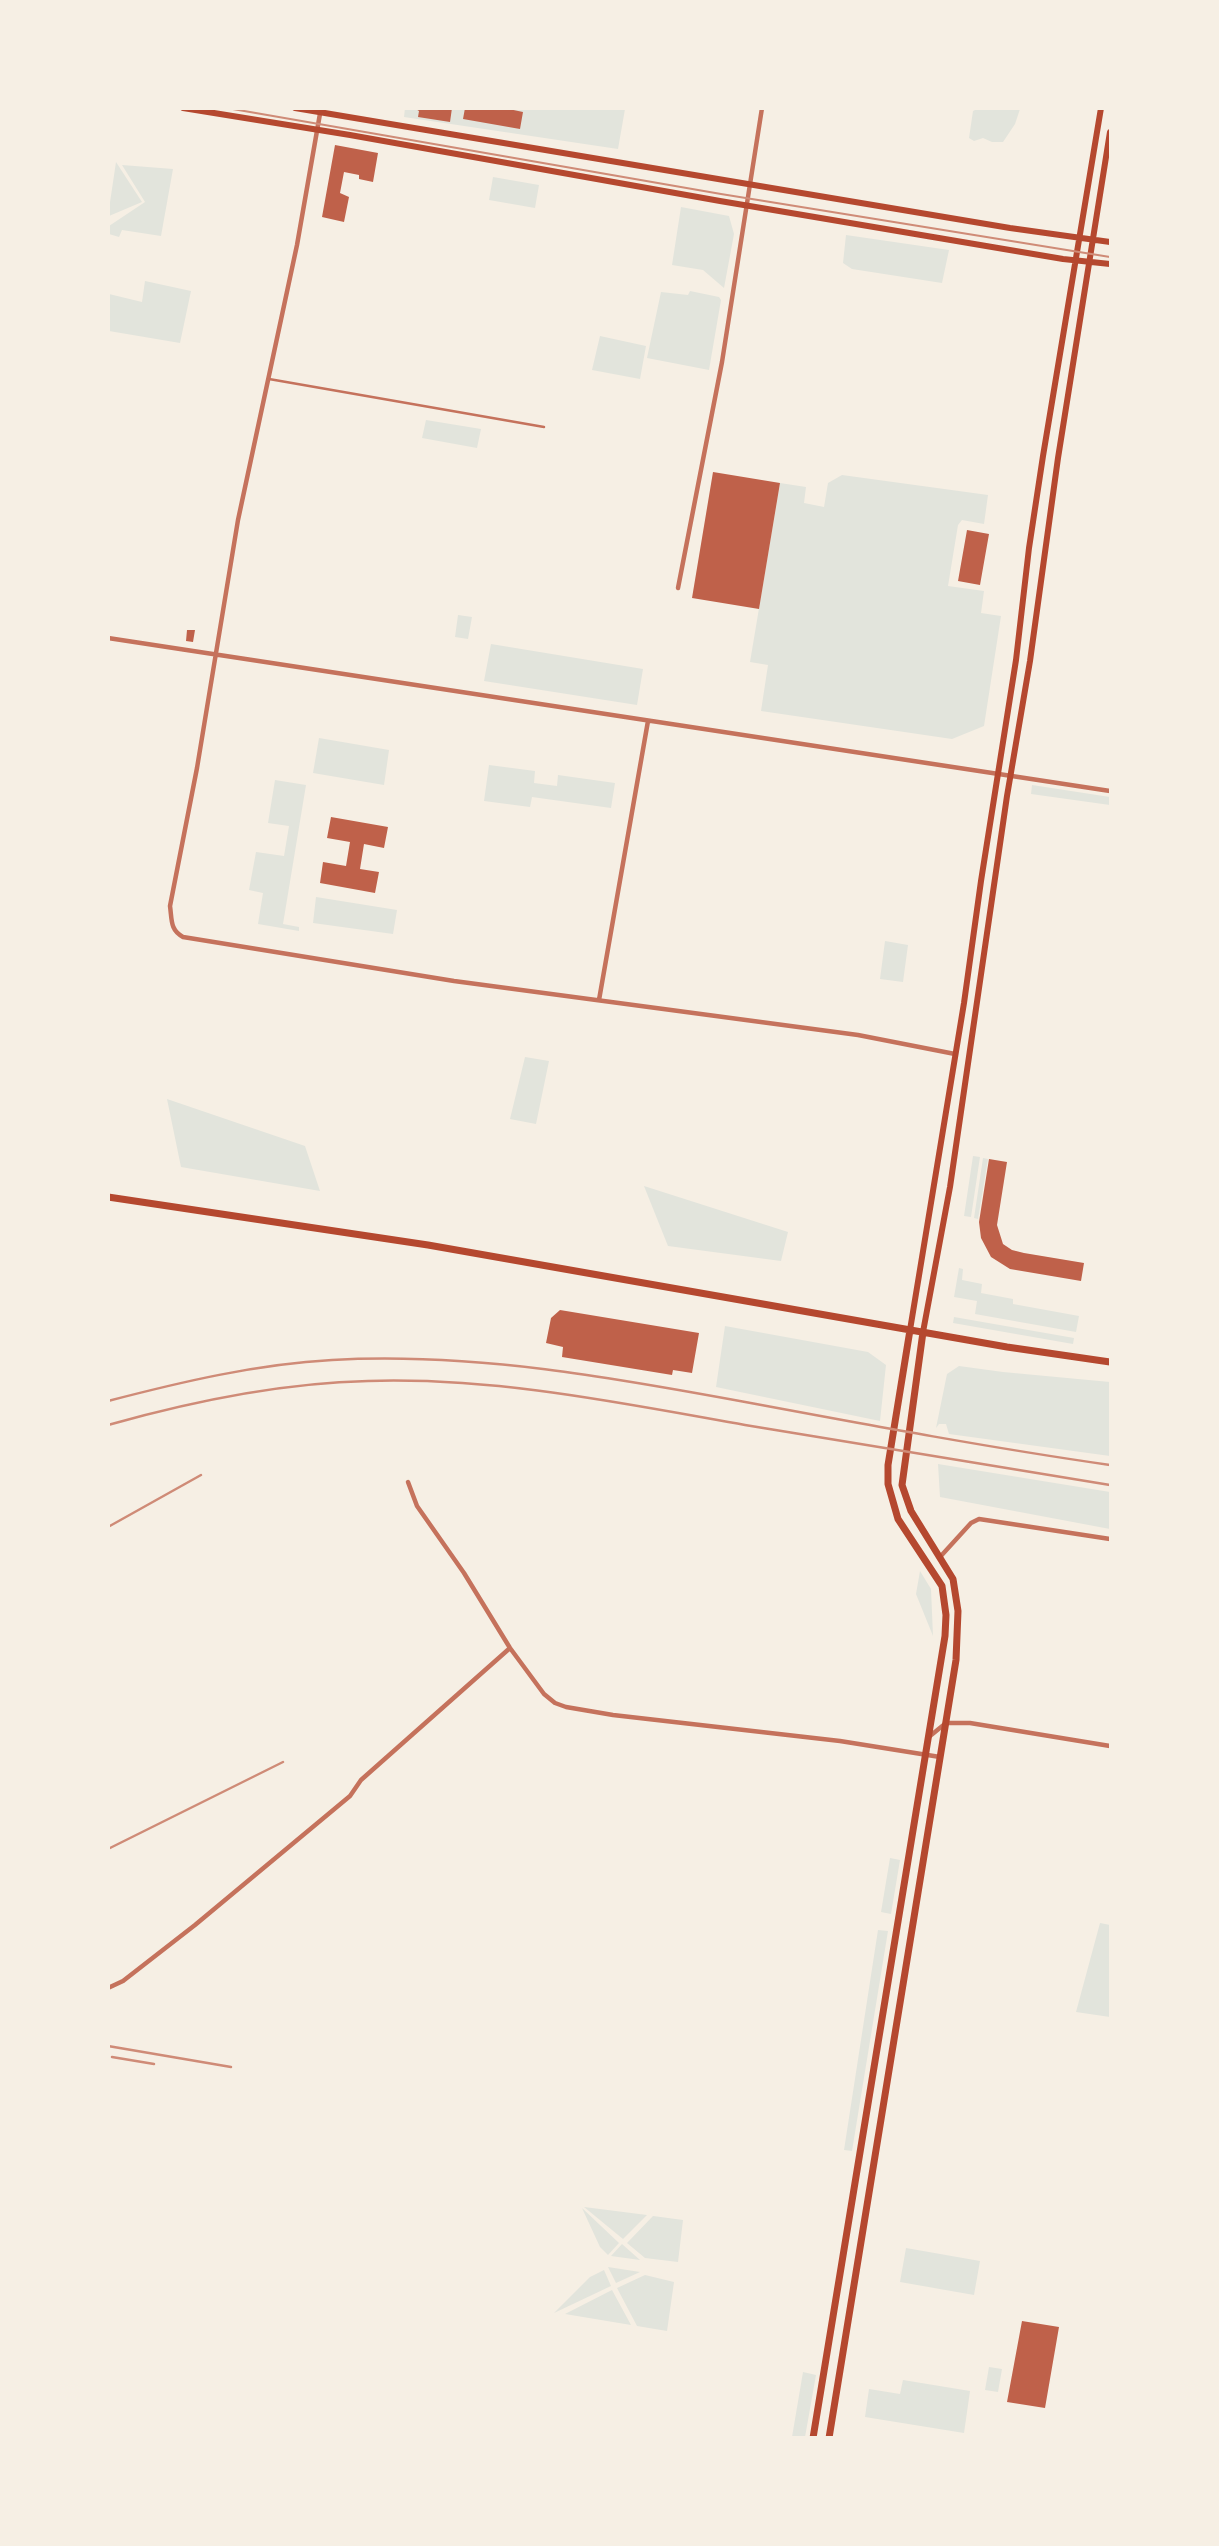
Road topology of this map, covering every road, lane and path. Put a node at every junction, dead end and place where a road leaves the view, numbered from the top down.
1 (183, 108) edge
2 (295, 108) edge
3 (762, 108) edge
4 (1101, 108) edge
5 (321, 111) edge
6 (317, 130) junction
7 (1111, 132) edge
8 (751, 184) junction
9 (747, 206) junction
10 (1079, 239) junction
11 (1094, 241) junction
12 (1111, 242) edge
13 (1075, 260) junction
14 (1090, 262) junction
15 (1111, 264) edge
16 (269, 379) junction
17 (544, 428) dead end
18 (678, 587) dead end
19 (108, 638) edge
20 (215, 654) junction
21 (648, 721) junction
22 (999, 772) junction
23 (1011, 774) junction
24 (1111, 791) edge
25 (599, 1000) junction
26 (955, 1054) junction
27 (108, 1197) edge
28 (910, 1330) junction
29 (923, 1332) junction
30 (1111, 1362) edge
31 (408, 1482) dead end
32 (1111, 1539) edge
33 (940, 1557) junction
34 (510, 1648) junction
35 (946, 1723) junction
36 (930, 1736) junction
37 (1111, 1746) edge
38 (926, 1755) junction
39 (940, 1757) junction
40 (108, 1988) edge
41 (813, 2438) edge
42 (829, 2438) edge

1 - 6 main road
2 - 5 main road
3 - 8 street
4 - 10 main road
5 - 6 street
5 - 8 main road
6 - 9 main road
6 - 16 street
7 - 11 main road
8 - 9 street
8 - 10 main road
9 - 13 main road
9 - 18 street
10 - 11 main road
10 - 13 main road
11 - 12 main road
11 - 14 main road
13 - 14 main road
13 - 22 main road
14 - 15 main road
14 - 23 main road
16 - 17 lane
16 - 20 street
19 - 20 street
20 - 21 street
20 - 25 street
21 - 22 street
21 - 25 street
22 - 23 street
22 - 26 main road
23 - 24 street
23 - 29 main road
25 - 26 street
26 - 28 main road
27 - 28 main road
28 - 29 main road
28 - 36 main road
29 - 30 main road
29 - 33 main road
31 - 34 street
32 - 33 street
33 - 35 main road
34 - 38 street
34 - 40 street
35 - 36 street
35 - 37 street
35 - 39 main road
36 - 38 main road
38 - 39 street
38 - 41 main road
39 - 42 main road

